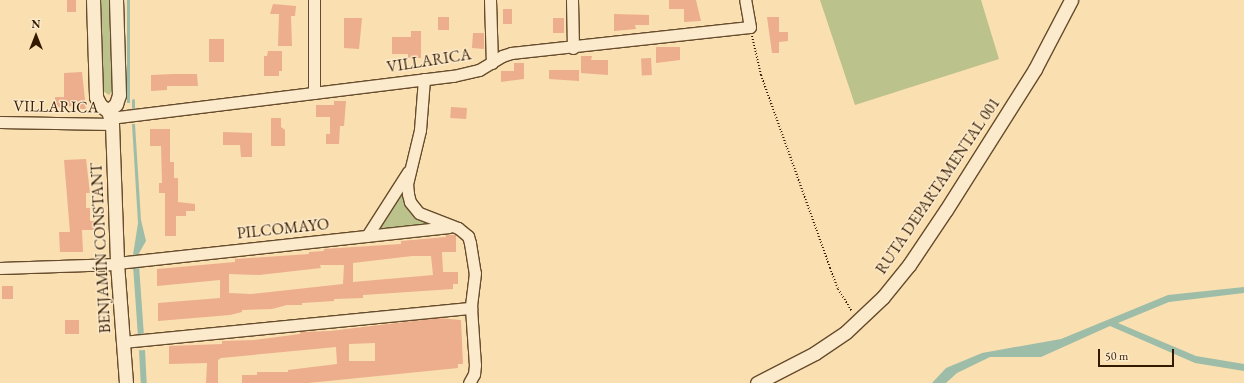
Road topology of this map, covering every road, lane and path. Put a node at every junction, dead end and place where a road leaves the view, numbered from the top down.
1 (93, 0) edge
2 (116, 0) edge
3 (314, 0) edge
4 (490, 0) edge
5 (572, 0) edge
6 (745, 0) edge
7 (1071, 0) edge
8 (750, 27) junction
9 (573, 48) junction
10 (492, 63) junction
11 (424, 79) junction
12 (314, 93) junction
13 (110, 117) junction
14 (0, 122) edge
15 (412, 166) junction
16 (452, 226) junction
17 (367, 236) junction
18 (117, 264) junction
19 (0, 268) edge
20 (471, 308) junction
21 (858, 320) junction
22 (123, 342) junction
23 (126, 383) edge
24 (469, 383) edge
25 (757, 383) edge

1 - 13 street
2 - 13 street
3 - 12 street
4 - 10 street
5 - 9 street
6 - 8 street
7 - 21 street, RUTA DEPARTAMENTAL 001
8 - 9 street, VILLARICA
8 - 21 path
9 - 10 street, VILLARICA
10 - 11 street, VILLARICA
11 - 12 street, VILLARICA
11 - 15 street
12 - 13 street, VILLARICA
13 - 14 street, VILLARICA
13 - 18 street, BENJAMÍN CONSTANT
15 - 16 street
15 - 17 street
16 - 17 street, PILCOMAYO
16 - 20 street
17 - 18 street, PILCOMAYO
18 - 19 street, PILCOMAYO
18 - 22 street, BENJAMÍN CONSTANT
20 - 22 street
20 - 24 street
21 - 25 street, RUTA DEPARTAMENTAL 001
22 - 23 street, BENJAMÍN CONSTANT

